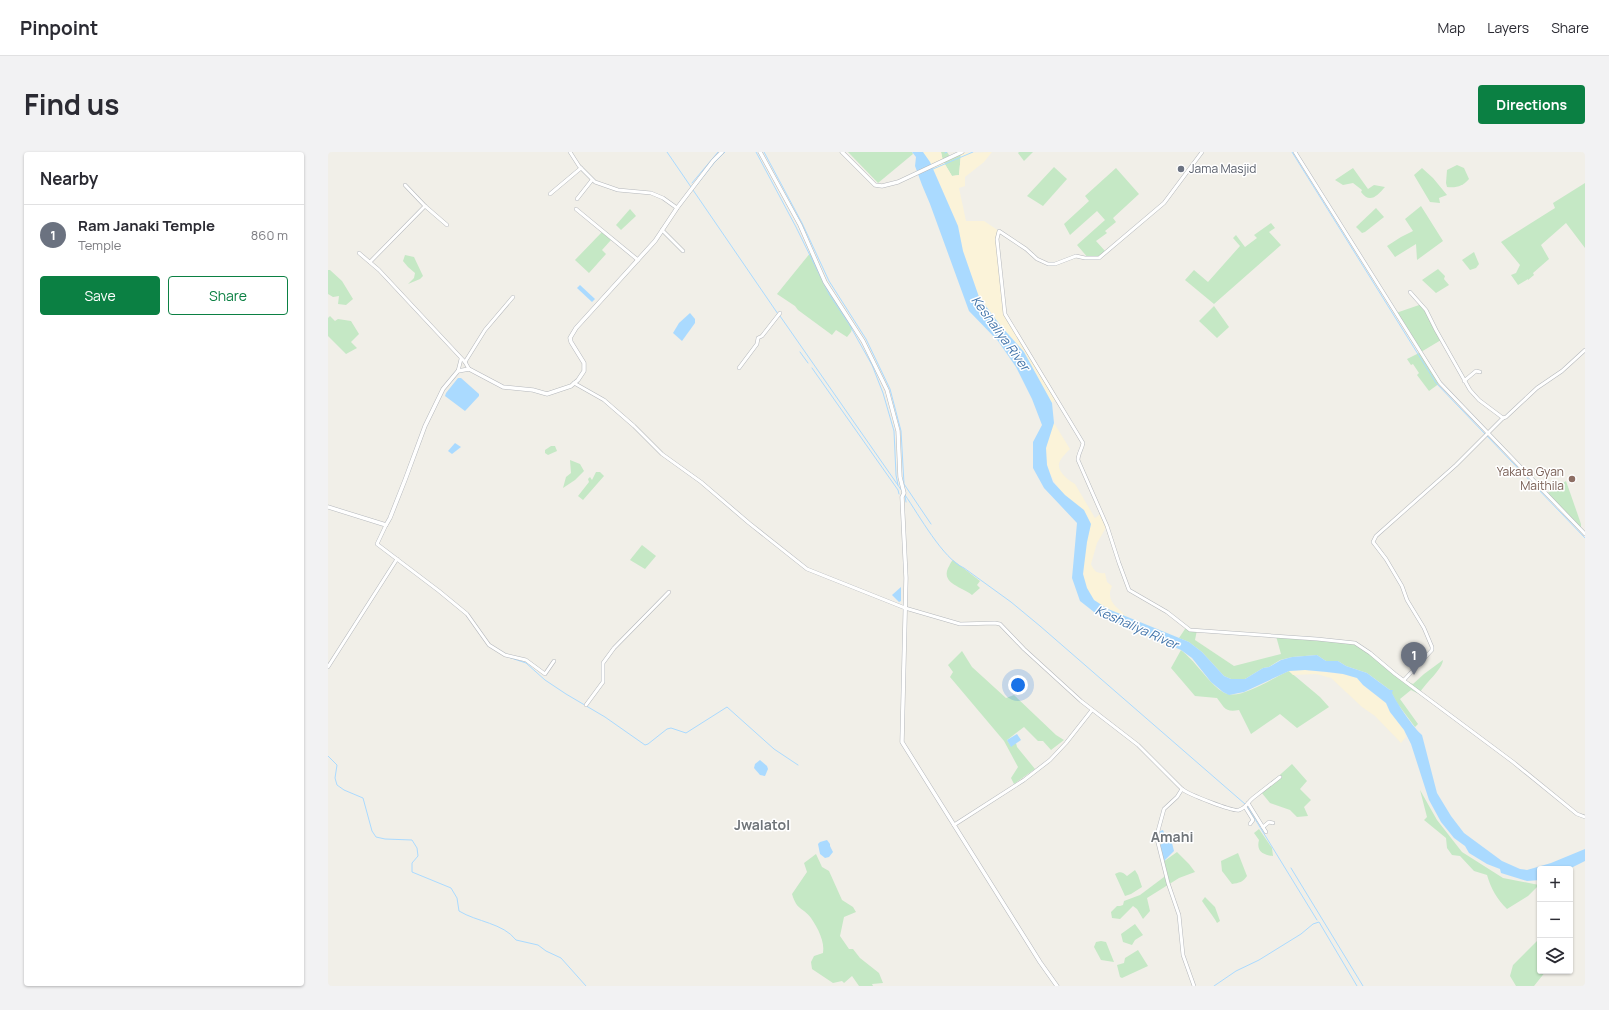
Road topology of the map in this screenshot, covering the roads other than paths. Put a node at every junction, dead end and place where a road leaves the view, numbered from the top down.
1 (570, 152) edge
2 (722, 152) edge
3 (760, 152) edge
4 (842, 152) edge
5 (962, 152) edge
6 (1202, 152) edge
7 (1296, 152) edge
8 (581, 168) junction
9 (592, 180) junction
10 (405, 185) dead end
11 (550, 194) dead end
12 (577, 199) dead end
13 (424, 206) junction
14 (677, 208) junction
15 (576, 209) dead end
16 (447, 225) dead end
17 (662, 230) junction
18 (683, 251) dead end
19 (359, 253) dead end
20 (638, 260) junction
21 (370, 262) junction
22 (1410, 292) dead end
23 (513, 297) dead end
24 (780, 314) dead end
25 (1585, 350) edge
26 (461, 358) junction
27 (465, 362) junction
28 (739, 368) dead end
29 (469, 369) junction
30 (458, 371) junction
31 (1480, 372) dead end
32 (1464, 381) junction
33 (574, 383) junction
34 (1503, 418) junction
35 (1487, 433) junction
36 (328, 507) edge
37 (386, 525) junction
38 (1585, 534) edge
39 (397, 559) junction
40 (669, 592) dead end
41 (905, 608) junction
42 (554, 661) dead end
43 (328, 667) edge
44 (1404, 680) junction
45 (586, 705) dead end
46 (1092, 710) junction
47 (1280, 777) dead end
48 (1182, 789) junction
49 (1248, 804) junction
50 (1245, 807) junction
51 (1585, 817) edge
52 (1273, 823) dead end
53 (1250, 824) dead end
54 (954, 826) junction
55 (1263, 827) junction
56 (1266, 832) dead end
57 (1058, 986) edge
58 (1194, 986) edge

1 - 8 street
2 - 14 street
3 - 41 street
4 - 5 street
6 - 44 street
7 - 35 street
8 - 9 street
8 - 11 street
9 - 12 street
9 - 14 street
10 - 13 street
13 - 16 street
13 - 21 street
14 - 17 street
15 - 20 street
17 - 18 street
17 - 20 street
19 - 21 street
20 - 33 street
21 - 26 street
22 - 32 street
23 - 27 street
24 - 28 street
25 - 34 street
26 - 27 street
26 - 30 street
27 - 29 street
29 - 30 street
29 - 33 street
30 - 37 street
31 - 32 street
32 - 34 street
33 - 41 street
34 - 35 street
35 - 38 street
35 - 44 street
36 - 37 street
37 - 39 street
39 - 42 street
39 - 43 street
40 - 45 street
41 - 46 street
41 - 54 street
44 - 51 street
46 - 48 street
46 - 54 street
47 - 49 street
48 - 50 street
48 - 58 street
49 - 50 street
49 - 55 street
50 - 53 street
52 - 55 street
54 - 57 street
55 - 56 street

